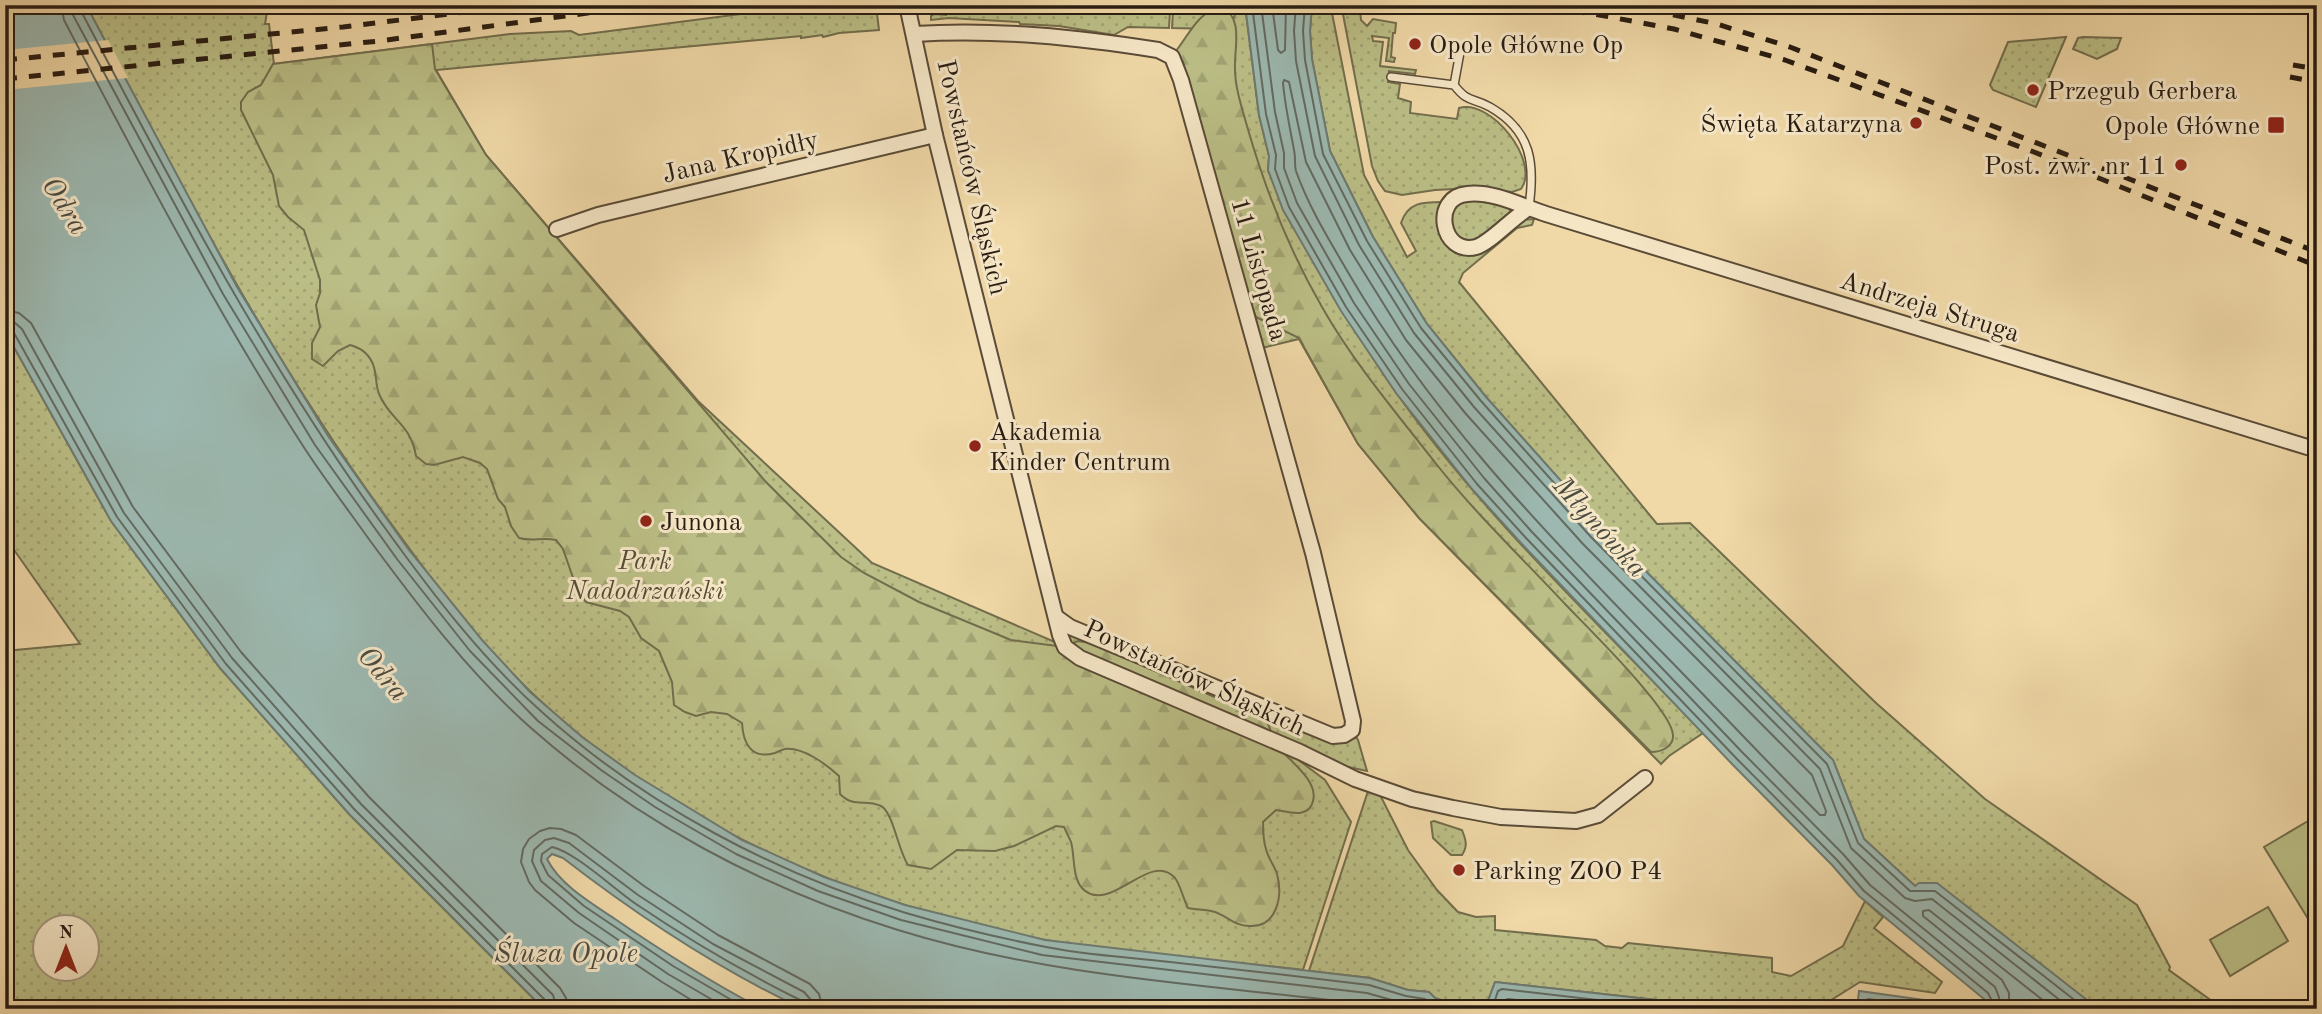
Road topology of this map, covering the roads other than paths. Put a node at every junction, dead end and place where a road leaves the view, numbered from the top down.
1 (907, 5) edge
2 (914, 34) junction
3 (1461, 47) dead end
4 (1391, 77) dead end
5 (1454, 85) junction
6 (935, 135) junction
7 (1529, 208) junction
8 (557, 229) dead end
9 (2317, 450) edge
10 (1056, 617) junction
11 (1645, 778) dead end

1 - 2 street, Powstańców Śląskich
2 - 6 street, Powstańców Śląskich
2 - 10 street, 11 Listopada
3 - 5 lane
4 - 5 lane
5 - 7 lane
6 - 8 street, Jana Kropidły
6 - 10 street, Powstańców Śląskich
7 - 7 street, Andrzeja Struga
7 - 9 street, Andrzeja Struga
10 - 11 street, Powstańców Śląskich

